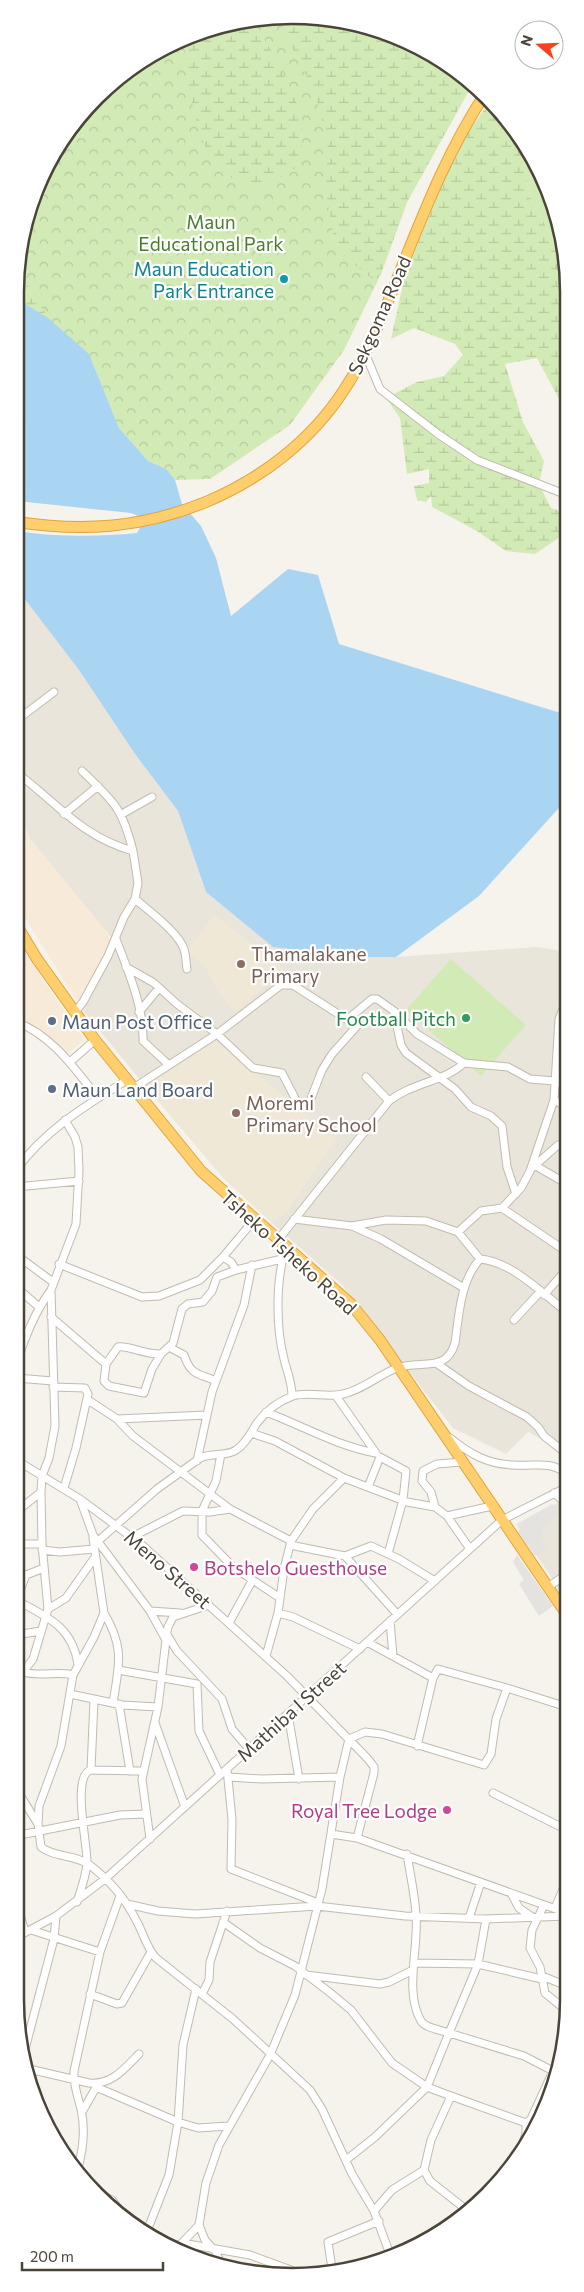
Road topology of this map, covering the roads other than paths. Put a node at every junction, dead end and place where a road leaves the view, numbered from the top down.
1 (480, 100) edge
2 (365, 353) junction
3 (560, 492) edge
4 (24, 523) edge
5 (54, 692) dead end
6 (24, 715) edge
7 (82, 771) dead end
8 (24, 778) edge
9 (98, 786) junction
10 (152, 797) dead end
11 (64, 814) junction
12 (122, 814) junction
13 (133, 851) junction
14 (135, 899) junction
15 (24, 937) edge
16 (116, 939) junction
17 (126, 967) junction
18 (186, 969) dead end
19 (159, 988) junction
20 (394, 1011) junction
21 (75, 1012) junction
22 (139, 1012) junction
23 (560, 1015) edge
24 (348, 1019) junction
25 (24, 1026) edge
26 (217, 1034) junction
27 (95, 1040) junction
28 (70, 1062) junction
29 (464, 1062) junction
30 (169, 1065) junction
31 (366, 1077) dead end
32 (438, 1078) junction
33 (555, 1081) junction
34 (560, 1083) edge
35 (130, 1085) junction
36 (98, 1098) junction
37 (554, 1100) junction
38 (389, 1101) junction
39 (560, 1103) edge
40 (65, 1120) junction
41 (560, 1145) edge
42 (24, 1160) edge
43 (534, 1168) junction
44 (79, 1181) junction
45 (560, 1181) edge
46 (24, 1186) edge
47 (516, 1194) junction
48 (502, 1208) junction
49 (294, 1219) junction
50 (254, 1220) junction
51 (352, 1226) junction
52 (458, 1232) junction
53 (278, 1240) junction
54 (287, 1247) junction
55 (560, 1247) edge
56 (223, 1257) junction
57 (282, 1259) junction
58 (480, 1259) junction
59 (24, 1261) edge
60 (60, 1264) junction
61 (252, 1265) junction
62 (236, 1270) junction
63 (560, 1276) edge
64 (52, 1286) junction
65 (464, 1288) junction
66 (24, 1294) edge
67 (542, 1294) junction
68 (39, 1307) junction
69 (560, 1307) edge
70 (51, 1317) junction
71 (514, 1320) dead end
72 (24, 1344) edge
73 (169, 1347) junction
74 (161, 1354) junction
75 (106, 1364) junction
76 (436, 1364) junction
77 (398, 1367) junction
78 (24, 1379) edge
79 (216, 1381) junction
80 (53, 1384) junction
81 (292, 1396) junction
82 (336, 1396) junction
83 (88, 1400) junction
84 (266, 1412) junction
85 (207, 1415) junction
86 (117, 1419) junction
87 (442, 1431) junction
88 (251, 1433) junction
89 (560, 1447) edge
90 (221, 1454) junction
91 (378, 1455) junction
92 (197, 1461) junction
93 (462, 1462) junction
94 (24, 1465) edge
95 (560, 1470) edge
96 (180, 1472) junction
97 (42, 1476) junction
98 (344, 1478) junction
99 (368, 1487) junction
100 (64, 1488) junction
101 (560, 1490) edge
102 (41, 1492) junction
103 (554, 1493) junction
104 (211, 1495) junction
105 (560, 1498) edge
106 (80, 1499) junction
107 (403, 1500) junction
108 (24, 1506) edge
109 (492, 1506) junction
110 (435, 1507) junction
111 (230, 1509) junction
112 (202, 1512) junction
113 (447, 1516) junction
114 (502, 1520) junction
115 (118, 1525) junction
116 (132, 1537) junction
117 (95, 1542) junction
118 (290, 1543) junction
119 (24, 1545) edge
120 (42, 1547) junction
121 (470, 1549) junction
122 (388, 1554) junction
123 (345, 1556) junction
124 (95, 1557) junction
125 (44, 1568) junction
126 (560, 1579) edge
127 (24, 1580) edge
128 (252, 1581) junction
129 (435, 1581) junction
130 (548, 1588) junction
131 (280, 1598) junction
132 (555, 1599) junction
133 (560, 1602) edge
134 (24, 1604) edge
135 (209, 1605) junction
136 (560, 1606) edge
137 (104, 1612) junction
138 (150, 1612) junction
139 (47, 1613) junction
140 (180, 1613) junction
141 (278, 1613) junction
142 (397, 1614) junction
143 (390, 1621) junction
144 (229, 1623) junction
145 (41, 1631) junction
146 (24, 1634) edge
147 (166, 1636) junction
148 (368, 1642) junction
149 (360, 1649) junction
150 (266, 1656) junction
151 (394, 1656) junction
152 (78, 1664) junction
153 (24, 1667) edge
154 (118, 1670) junction
155 (24, 1674) edge
156 (73, 1675) junction
157 (162, 1678) junction
158 (433, 1678) junction
159 (506, 1688) junction
160 (70, 1694) junction
161 (308, 1696) junction
162 (94, 1700) junction
163 (116, 1704) junction
164 (560, 1704) edge
165 (158, 1707) junction
166 (288, 1714) junction
167 (155, 1722) junction
168 (349, 1739) junction
169 (417, 1746) junction
170 (249, 1749) junction
171 (227, 1768) junction
172 (91, 1770) junction
173 (130, 1771) junction
174 (143, 1771) junction
175 (220, 1775) junction
176 (229, 1776) junction
177 (340, 1777) junction
178 (298, 1778) junction
179 (494, 1794) dead end
180 (24, 1801) edge
181 (185, 1807) junction
182 (146, 1814) junction
183 (38, 1824) junction
184 (82, 1824) junction
185 (560, 1827) edge
186 (38, 1833) junction
187 (331, 1834) junction
188 (24, 1835) edge
189 (150, 1838) junction
190 (357, 1838) junction
191 (407, 1854) junction
192 (87, 1863) junction
193 (105, 1879) junction
194 (481, 1882) junction
195 (511, 1893) junction
196 (120, 1896) junction
197 (560, 1896) edge
198 (77, 1902) junction
199 (127, 1904) junction
200 (318, 1904) junction
201 (544, 1905) junction
202 (555, 1908) junction
203 (227, 1910) junction
204 (560, 1910) edge
205 (560, 1915) edge
206 (56, 1916) junction
207 (416, 1916) junction
208 (469, 1918) junction
209 (535, 1918) junction
210 (486, 1919) junction
211 (24, 1921) edge
212 (223, 1922) junction
213 (24, 1930) edge
214 (28, 1930) junction
215 (24, 1932) edge
216 (54, 1938) junction
217 (100, 1952) junction
218 (151, 1952) junction
219 (478, 1964) junction
220 (414, 1966) junction
221 (304, 1973) junction
222 (542, 1977) junction
223 (560, 1983) edge
224 (196, 1989) junction
225 (90, 1994) junction
226 (202, 1994) junction
227 (560, 2005) edge
228 (449, 2033) junction
229 (27, 2041) edge
230 (139, 2054) dead end
231 (270, 2055) junction
232 (551, 2069) edge
233 (33, 2070) edge
234 (74, 2079) junction
235 (98, 2085) junction
236 (428, 2087) junction
237 (544, 2092) edge
238 (450, 2096) junction
239 (82, 2112) junction
240 (178, 2122) junction
241 (526, 2123) junction
242 (228, 2126) junction
243 (526, 2131) edge
244 (346, 2160) junction
245 (79, 2163) edge
246 (424, 2170) junction
247 (463, 2207) edge
248 (374, 2211) junction
249 (379, 2221) junction
250 (199, 2225) junction
251 (149, 2227) edge
252 (182, 2243) joint
253 (214, 2250) junction
254 (389, 2250) edge
255 (218, 2257) edge
256 (331, 2265) edge
257 (286, 2268) edge

1 - 2 highway, Sekgoma Road
2 - 3 street
2 - 4 highway, Sekgoma Road
5 - 6 street
7 - 9 street
8 - 11 street
9 - 11 street
9 - 12 street
10 - 12 street
11 - 13 street
12 - 13 street
13 - 14 street
14 - 16 street
14 - 18 street
15 - 21 highway, Tsheko Tsheko Road
16 - 17 street
16 - 21 street
17 - 19 street
17 - 22 street
19 - 22 street
19 - 26 street
20 - 24 street
20 - 29 street
20 - 32 street
21 - 27 highway, Tsheko Tsheko Road
22 - 30 street
23 - 33 street
24 - 26 street
24 - 26 street
25 - 28 street
26 - 30 street
27 - 28 street
27 - 35 highway, Tsheko Tsheko Road
28 - 36 street
29 - 32 street
29 - 33 street
30 - 35 street
31 - 38 street
32 - 38 street
32 - 47 street
33 - 34 street
33 - 37 street
35 - 36 street
35 - 50 highway, Tsheko Tsheko Road
36 - 40 street
37 - 39 street
37 - 43 street
38 - 49 street
40 - 42 street
40 - 44 street
41 - 43 street
43 - 45 street
43 - 47 street
44 - 46 street
44 - 60 street
47 - 48 street
48 - 52 street
48 - 55 street
49 - 51 street
49 - 53 street
50 - 53 highway, Tsheko Tsheko Road
50 - 56 street
51 - 52 street
51 - 65 street
52 - 58 street
53 - 54 highway, Tsheko Tsheko Road
54 - 57 street
54 - 77 highway, Tsheko Tsheko Road
56 - 60 street
56 - 62 street
57 - 61 street
57 - 81 street
58 - 65 street
58 - 67 street
59 - 64 street
60 - 64 street
61 - 62 street
61 - 79 street
62 - 73 street
63 - 67 street
64 - 68 street
64 - 70 street
65 - 76 street
66 - 68 street
67 - 69 street
67 - 71 street
68 - 72 street
70 - 75 street
70 - 80 street
73 - 74 street
73 - 79 street
74 - 75 street
74 - 75 street
76 - 77 street
76 - 89 street
77 - 82 street
77 - 87 highway, Tsheko Tsheko Road
78 - 80 street
79 - 85 street
80 - 83 street
80 - 97 street
81 - 82 street
81 - 84 street
82 - 91 street
83 - 86 street
83 - 100 street
84 - 88 street
84 - 91 street
85 - 86 street
85 - 92 street
86 - 96 street
87 - 93 highway, Tsheko Tsheko Road
87 - 95 street
88 - 90 street
88 - 98 street
90 - 92 street
90 - 104 street
91 - 99 street
91 - 107 street
92 - 96 street
93 - 109 highway, Tsheko Tsheko Road
93 - 110 street
94 - 97 street, Meno Street
96 - 104 street
96 - 115 street
97 - 100 street, Meno Street
97 - 102 street
98 - 99 street
98 - 118 street
99 - 107 street
100 - 106 street, Meno Street
101 - 103 street, Mathiba I Street
102 - 108 street
102 - 120 street
103 - 105 street
103 - 114 street, Mathiba I Street
104 - 111 street
104 - 112 street
106 - 115 street, Meno Street
106 - 117 street
107 - 110 street
107 - 122 street
109 - 113 street
109 - 114 highway, Tsheko Tsheko Road
110 - 113 street
111 - 112 street
111 - 118 street
112 - 116 street
112 - 128 street
113 - 121 street
114 - 121 street, Mathiba I Street
114 - 130 highway, Tsheko Tsheko Road
115 - 116 street, Meno Street
115 - 117 street
116 - 135 street, Meno Street
117 - 120 street
117 - 124 street
117 - 138 street
118 - 123 street
118 - 131 street
119 - 120 street
120 - 125 street
121 - 129 street, Mathiba I Street
122 - 123 street
122 - 129 street
123 - 142 street
124 - 137 street
124 - 139 street
125 - 127 street
125 - 139 street
126 - 130 street
128 - 131 street
128 - 144 street
129 - 142 street, Mathiba I Street
130 - 132 highway, Tsheko Tsheko Road
131 - 141 street
132 - 133 street
132 - 136 highway, Tsheko Tsheko Road
134 - 139 street
135 - 140 street
135 - 144 street, Meno Street
137 - 152 street
137 - 154 street
138 - 140 street
138 - 147 street
139 - 145 street
139 - 152 street
140 - 147 street
141 - 149 street
141 - 150 street
142 - 143 street, Mathiba I Street
143 - 148 street, Mathiba I Street
143 - 151 street
144 - 150 street, Meno Street
145 - 146 street
145 - 153 street
147 - 157 street
147 - 170 street
148 - 149 street, Mathiba I Street
148 - 151 street
149 - 161 street, Mathiba I Street
150 - 161 street, Meno Street
151 - 158 street
152 - 156 street
154 - 157 street
154 - 163 street
155 - 156 street
156 - 160 street
157 - 165 street
157 - 175 street
158 - 159 street
158 - 169 street
159 - 164 street
159 - 169 street
160 - 162 street
160 - 183 street
161 - 166 street, Mathiba I Street
161 - 168 street, Meno Street
162 - 163 street
162 - 172 street
163 - 165 street
163 - 173 street
165 - 167 street
166 - 170 street, Mathiba I Street
166 - 178 street
167 - 174 street
167 - 181 street
168 - 169 street
168 - 177 street
168 - 190 street, Meno Street
170 - 171 street, Mathiba I Street
171 - 175 street, Mathiba I Street
171 - 176 street
172 - 173 street
172 - 184 street
173 - 174 street
174 - 182 street
175 - 181 street, Mathiba I Street
176 - 178 street
176 - 200 street
177 - 178 street
177 - 187 street
179 - 185 street
180 - 183 street
181 - 189 street, Mathiba I Street
182 - 184 street
182 - 189 street
183 - 186 street
184 - 186 street
184 - 192 street
186 - 188 street
186 - 192 street
187 - 190 street
187 - 200 street
189 - 193 street, Mathiba I Street
190 - 191 street
191 - 194 street
191 - 207 street
192 - 193 street
192 - 198 street
193 - 196 street
193 - 198 street, Mathiba I Street
194 - 195 street
194 - 208 street
195 - 201 street
195 - 209 street
196 - 199 street
196 - 217 street
197 - 202 street
198 - 206 street, Mathiba I Street
199 - 203 street
199 - 218 street
200 - 203 street
200 - 207 street
200 - 221 street
201 - 202 street
201 - 209 street
202 - 204 street
203 - 212 street
205 - 209 street
206 - 214 street, Mathiba I Street
206 - 216 street
207 - 208 street
207 - 220 street
208 - 210 street
209 - 210 street
209 - 222 street
210 - 219 street
211 - 214 street
212 - 221 street
212 - 226 street
213 - 214 street
214 - 215 street, Mathiba I Street
214 - 216 street
216 - 217 street
216 - 229 street
217 - 225 street
218 - 224 street
218 - 225 street
219 - 220 street
219 - 222 street
219 - 228 street
220 - 221 street
220 - 228 street
221 - 231 street
221 - 236 street
222 - 223 street
222 - 227 street
224 - 226 street
224 - 240 street
225 - 234 street
226 - 231 street
228 - 232 street
228 - 236 street
230 - 235 street
231 - 242 street
231 - 244 street
233 - 234 street
234 - 235 street
234 - 239 street
235 - 239 street
235 - 240 street
236 - 238 street
236 - 244 street
237 - 241 street
238 - 241 street
238 - 246 street
239 - 245 street
240 - 242 street
240 - 251 street
241 - 243 street
242 - 250 street
244 - 248 street
246 - 247 street
246 - 248 street
248 - 249 street
249 - 254 street
249 - 256 street
250 - 252 street
250 - 253 street
252 - 253 street
253 - 255 street
253 - 257 street

